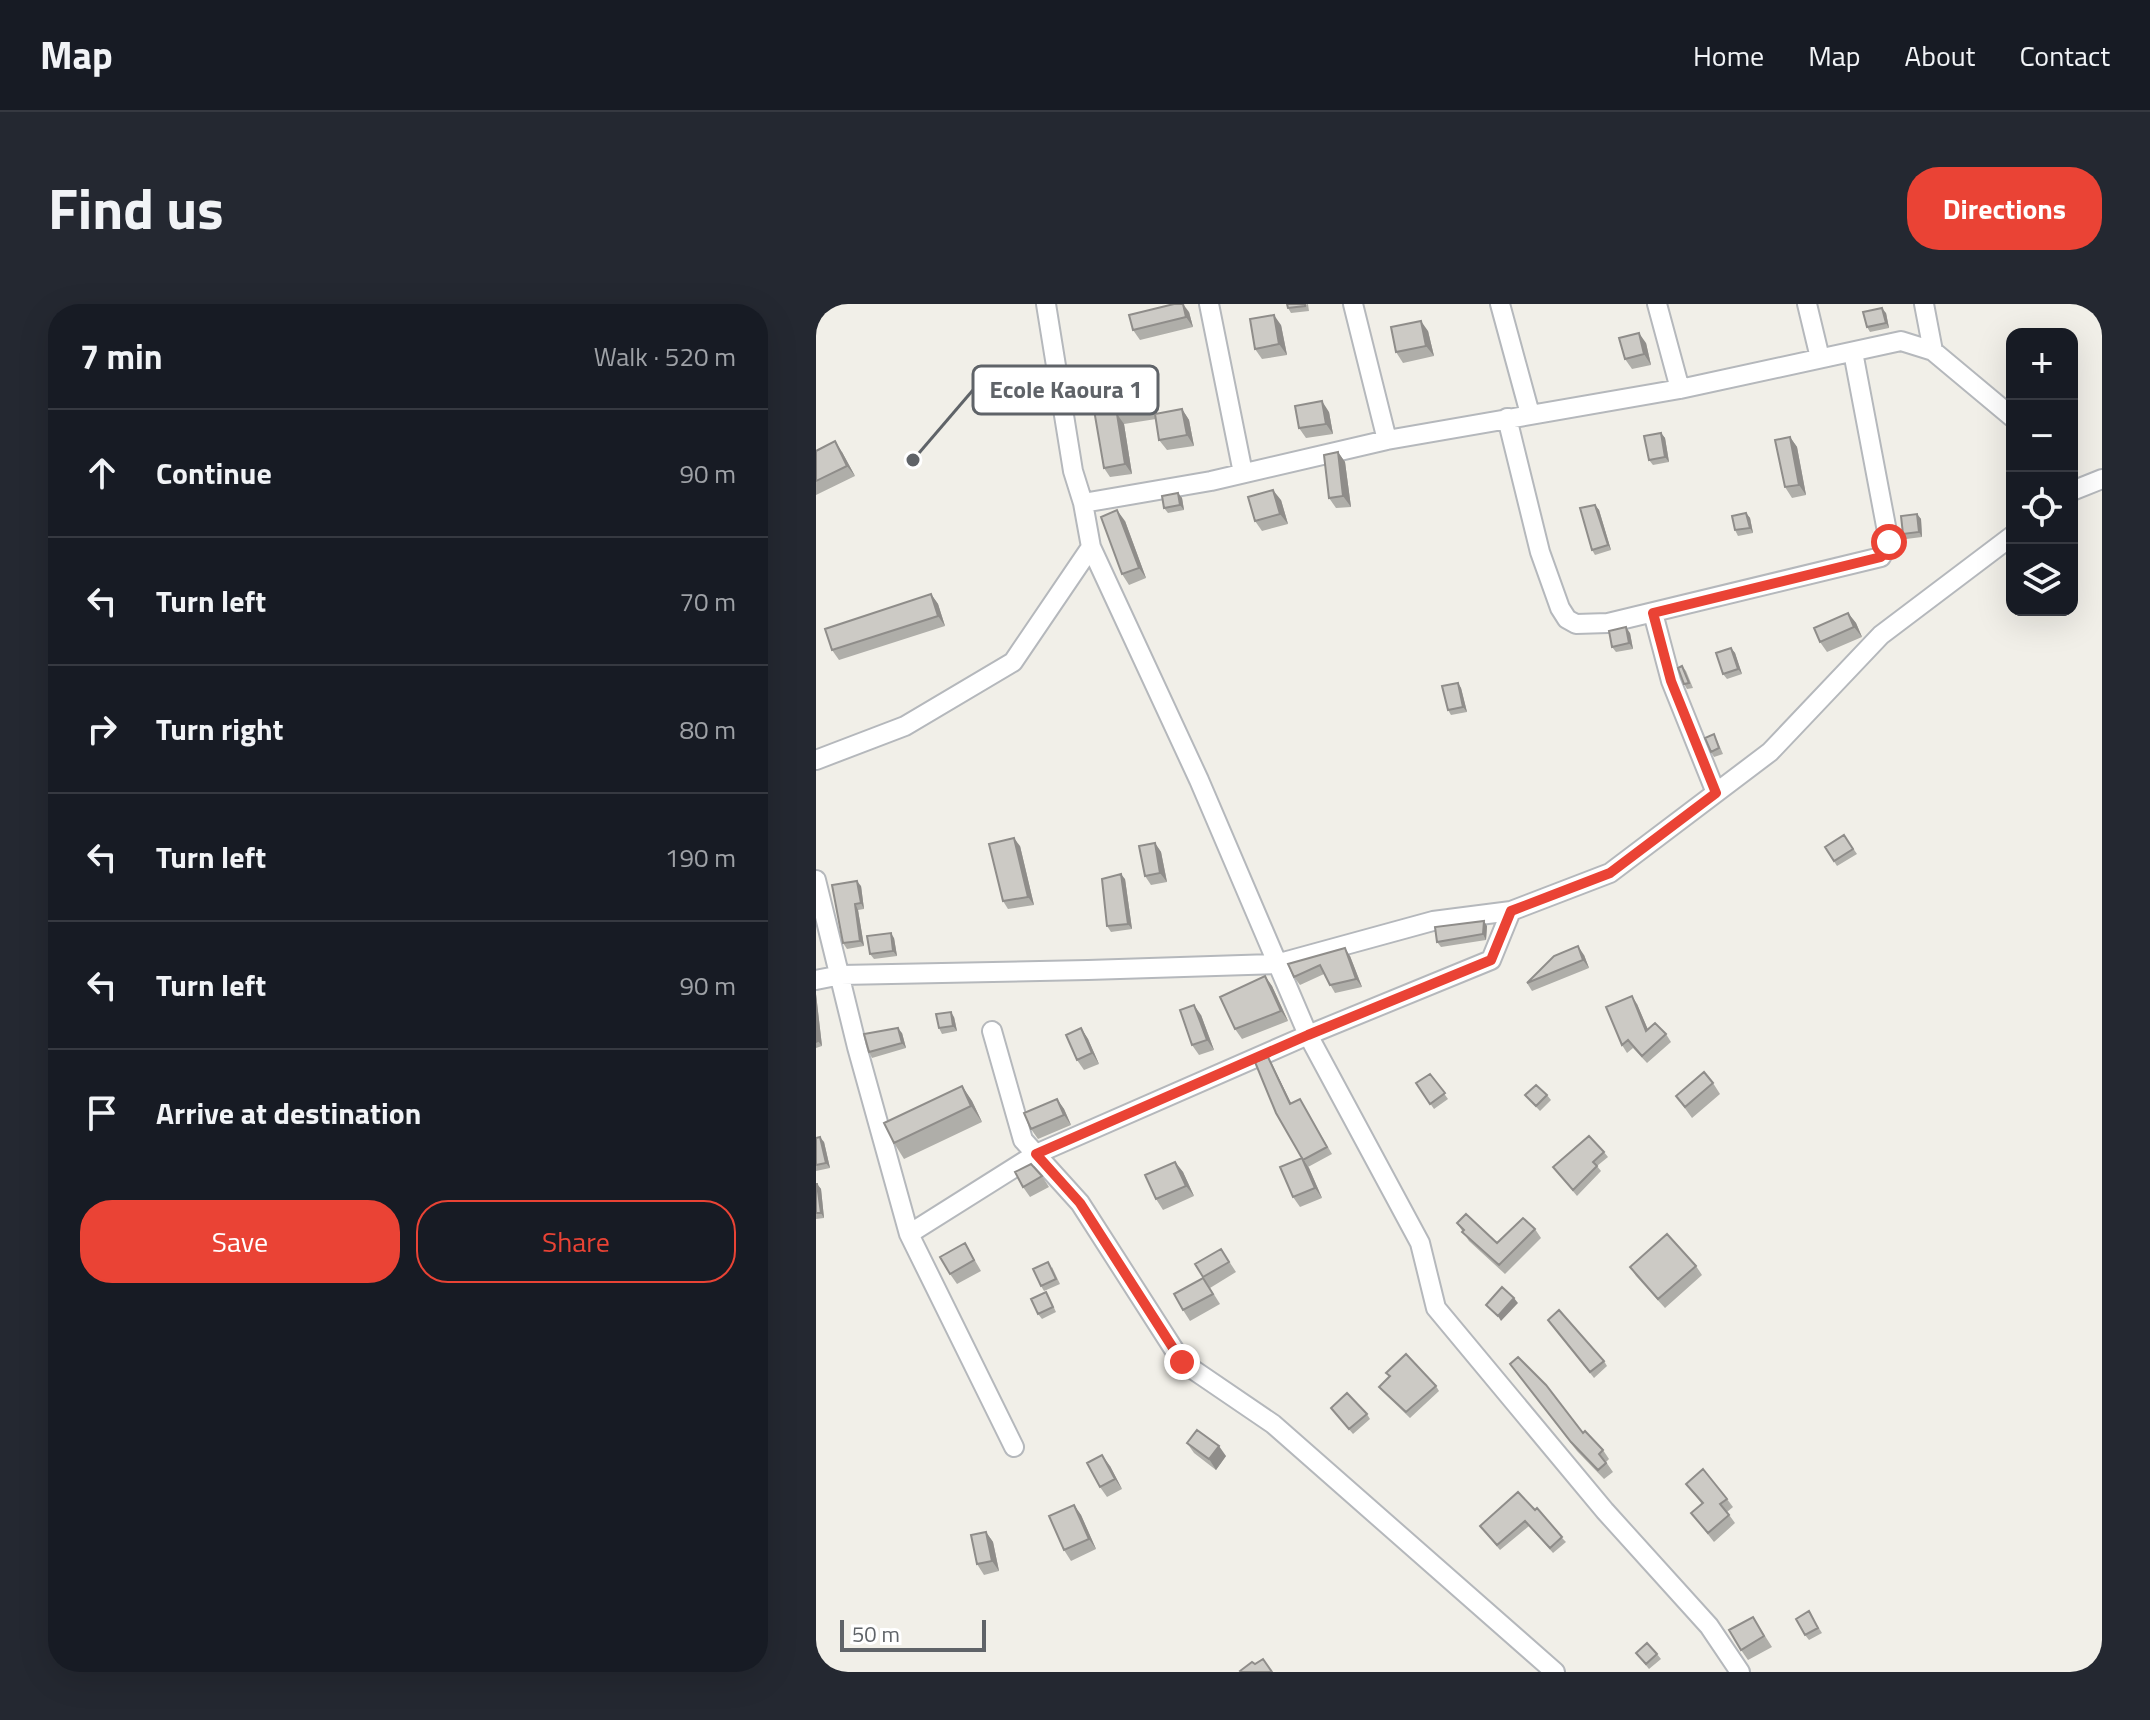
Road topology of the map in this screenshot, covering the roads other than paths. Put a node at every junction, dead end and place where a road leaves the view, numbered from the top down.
1 (1046, 304) edge
2 (1209, 304) edge
3 (1353, 304) edge
4 (1500, 304) edge
5 (1657, 304) edge
6 (1807, 304) edge
7 (1924, 304) edge
8 (1933, 351) junction
9 (1853, 352) junction
10 (1820, 358) junction
11 (1680, 389) junction
12 (2006, 412) edge
13 (1530, 414) junction
14 (1507, 418) junction
15 (1387, 440) junction
16 (1243, 473) junction
17 (2102, 479) edge
18 (2078, 486) edge
19 (1083, 503) junction
20 (2006, 541) edge
21 (1091, 547) junction
22 (1653, 613) junction
23 (816, 760) edge
24 (1716, 793) junction
25 (816, 880) edge
26 (1511, 911) junction
27 (1276, 964) junction
28 (841, 975) junction
29 (816, 980) edge
30 (992, 1031) dead end
31 (1308, 1035) junction
32 (1036, 1154) junction
33 (909, 1234) junction
34 (1014, 1447) dead end
35 (1555, 1672) edge
36 (1740, 1672) edge

1 - 19 street
2 - 16 street
3 - 15 street
4 - 13 street
5 - 11 street
6 - 10 street
7 - 8 street
8 - 9 street
8 - 12 street
9 - 10 street
9 - 22 street
10 - 11 street
11 - 13 street
13 - 14 street
14 - 15 street
14 - 22 street
15 - 16 street
16 - 19 street
17 - 18 street
19 - 21 street
20 - 24 street
21 - 23 street
21 - 27 street
22 - 24 street
24 - 26 street
25 - 28 street
26 - 27 street
26 - 31 street
27 - 28 street
27 - 31 street
28 - 29 street
28 - 33 street
30 - 32 street
31 - 32 street
31 - 36 street
32 - 33 street
32 - 35 street
33 - 34 street

